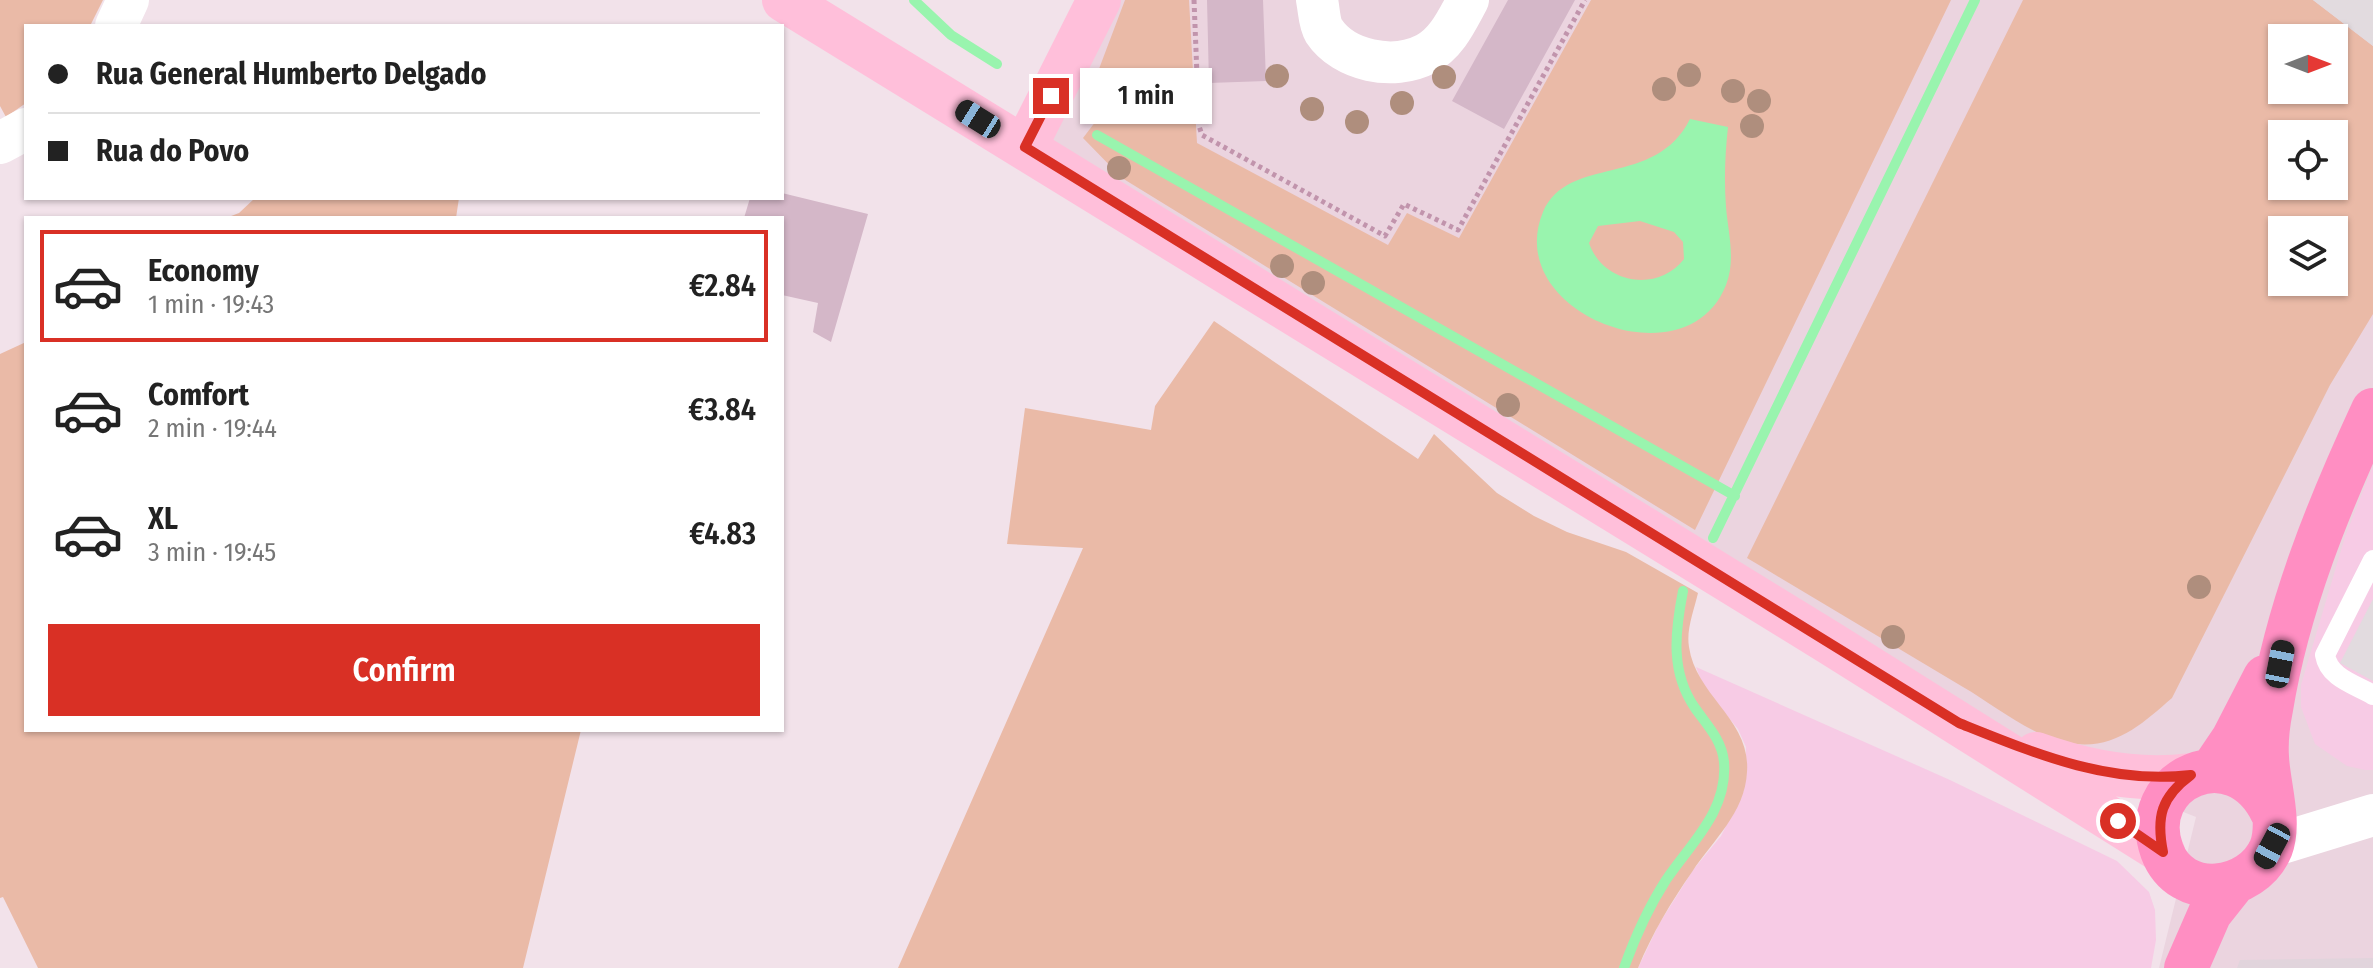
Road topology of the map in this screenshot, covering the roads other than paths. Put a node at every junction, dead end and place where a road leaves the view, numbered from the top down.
1 (128, 0) edge
2 (784, 0) edge
3 (1099, 0) edge
4 (1317, 0) edge
5 (1468, 0) edge
6 (117, 24) edge
7 (24, 130) edge
8 (0, 143) edge
9 (1025, 147) junction
10 (2373, 410) edge
11 (2373, 562) edge
12 (2284, 640) junction
13 (2373, 695) edge
14 (1959, 723) junction
15 (2201, 773) junction
16 (2373, 815) edge
17 (2272, 829) junction
18 (2171, 863) junction
19 (2233, 884) junction
20 (2189, 959) edge

1 - 6 street
2 - 9 main road
3 - 9 main road
4 - 5 street
7 - 8 street
9 - 14 main road
10 - 12 main road
11 - 13 lane
12 - 15 main road
12 - 17 main road
14 - 15 main road
14 - 18 main road
15 - 17 main road
15 - 18 main road
16 - 17 street
17 - 19 main road
18 - 19 main road
18 - 20 main road
19 - 20 main road

